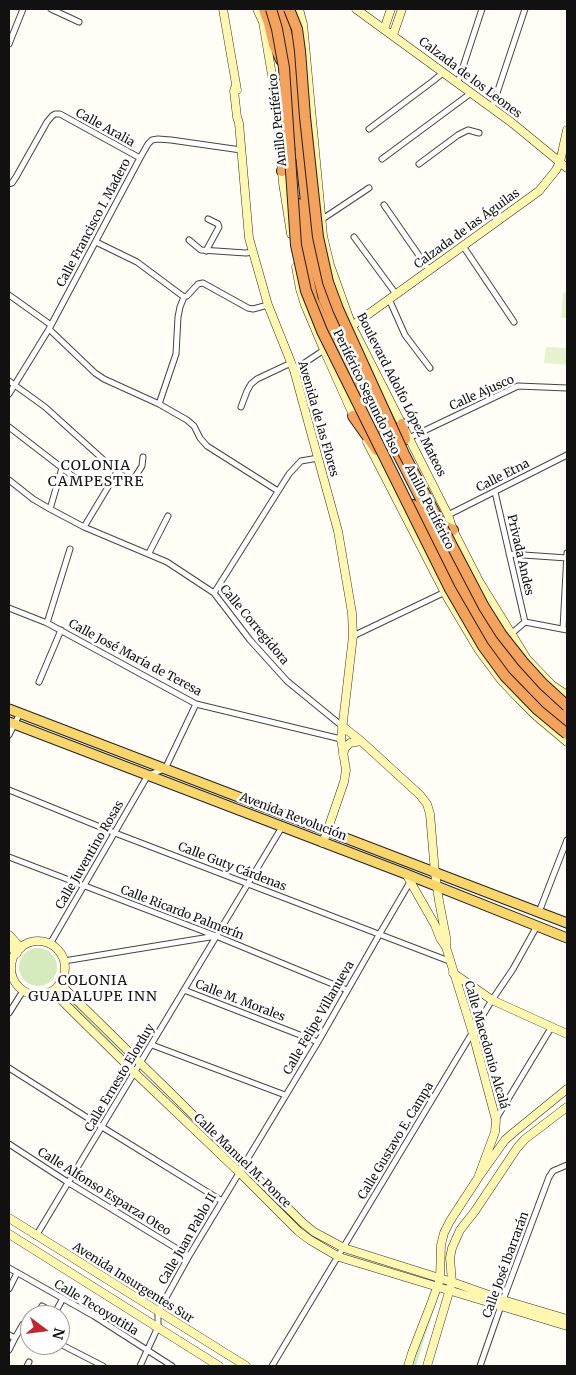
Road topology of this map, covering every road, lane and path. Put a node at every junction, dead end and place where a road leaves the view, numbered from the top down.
1 (23, 9) edge
2 (51, 9) edge
3 (223, 9) edge
4 (257, 9) edge
5 (264, 9) edge
6 (271, 9) edge
7 (280, 9) edge
8 (291, 9) edge
9 (299, 9) edge
10 (356, 9) edge
11 (391, 9) edge
12 (402, 9) edge
13 (482, 9) edge
14 (525, 9) edge
15 (79, 22) dead end
16 (384, 29) junction
17 (393, 36) junction
18 (9, 44) edge
19 (284, 68) junction
20 (444, 72) junction
21 (458, 82) junction
22 (471, 93) junction
23 (492, 108) junction
24 (369, 129) dead end
25 (567, 130) edge
26 (479, 133) dead end
27 (242, 150) junction
28 (294, 154) junction
29 (140, 158) junction
30 (382, 159) dead end
31 (560, 162) junction
32 (419, 164) dead end
33 (567, 168) edge
34 (282, 171) junction
35 (9, 184) edge
36 (369, 188) dead end
37 (384, 205) dead end
38 (208, 219) dead end
39 (308, 220) junction
40 (321, 220) junction
41 (323, 236) junction
42 (354, 238) dead end
43 (189, 240) dead end
44 (96, 242) junction
45 (463, 246) junction
46 (206, 251) junction
47 (253, 252) junction
48 (429, 270) junction
49 (9, 296) edge
50 (184, 297) junction
51 (393, 297) junction
52 (268, 305) junction
53 (514, 322) dead end
54 (352, 326) junction
55 (50, 327) junction
56 (324, 350) junction
57 (292, 366) junction
58 (430, 368) dead end
59 (9, 381) edge
60 (14, 384) junction
61 (567, 388) edge
62 (9, 394) edge
63 (159, 404) junction
64 (241, 407) dead end
65 (353, 416) junction
66 (402, 424) joint
67 (9, 427) edge
68 (407, 438) junction
69 (567, 455) edge
70 (143, 457) dead end
71 (318, 458) junction
72 (62, 468) junction
73 (117, 472) junction
74 (9, 480) edge
75 (79, 482) dead end
76 (405, 489) junction
77 (278, 491) junction
78 (495, 492) junction
79 (50, 509) junction
80 (448, 515) junction
81 (168, 516) dead end
82 (432, 520) junction
83 (84, 527) junction
84 (453, 530) junction
85 (70, 549) dead end
86 (148, 553) junction
87 (567, 553) edge
88 (509, 554) junction
89 (567, 558) edge
90 (214, 593) junction
91 (441, 594) dead end
92 (9, 608) edge
93 (525, 622) junction
94 (47, 623) junction
95 (61, 630) junction
96 (565, 630) edge
97 (506, 634) junction
98 (353, 636) junction
99 (39, 682) dead end
100 (552, 685) junction
101 (567, 695) edge
102 (196, 704) junction
103 (528, 708) junction
104 (9, 709) edge
105 (558, 709) edge
106 (20, 713) junction
107 (567, 716) edge
108 (12, 723) edge
109 (342, 726) junction
110 (567, 726) edge
111 (352, 733) junction
112 (9, 734) edge
113 (567, 734) edge
114 (341, 740) junction
115 (361, 741) junction
116 (567, 742) edge
117 (343, 755) junction
118 (165, 769) junction
119 (148, 776) junction
120 (9, 790) edge
121 (282, 827) junction
122 (328, 830) junction
123 (115, 833) junction
124 (567, 840) edge
125 (323, 843) junction
126 (9, 857) edge
127 (436, 873) junction
128 (408, 878) junction
129 (247, 883) junction
130 (84, 886) junction
131 (437, 886) junction
132 (439, 900) junction
133 (424, 904) junction
134 (539, 912) junction
135 (567, 923) edge
136 (537, 926) junction
137 (9, 935) edge
138 (379, 935) junction
139 (216, 936) junction
140 (567, 938) edge
141 (50, 944) junction
142 (9, 946) edge
143 (446, 947) junction
144 (19, 950) junction
145 (64, 961) junction
146 (450, 961) junction
147 (10, 968) edge
148 (453, 973) junction
149 (60, 984) junction
150 (184, 990) junction
151 (347, 990) junction
152 (23, 991) junction
153 (52, 991) junction
154 (492, 1000) junction
155 (9, 1013) edge
156 (551, 1028) junction
157 (473, 1034) junction
158 (567, 1034) edge
159 (318, 1042) junction
160 (152, 1045) junction
161 (140, 1064) junction
162 (9, 1068) edge
163 (135, 1073) junction
164 (567, 1089) edge
165 (285, 1095) junction
166 (557, 1097) junction
167 (567, 1108) edge
168 (496, 1120) junction
169 (102, 1128) junction
170 (9, 1144) edge
171 (244, 1163) junction
172 (567, 1165) edge
173 (239, 1172) junction
174 (478, 1178) junction
175 (69, 1183) junction
176 (222, 1201) junction
177 (9, 1218) edge
178 (9, 1234) edge
179 (36, 1236) junction
180 (344, 1248) junction
181 (189, 1256) junction
182 (339, 1257) junction
183 (9, 1268) edge
184 (18, 1273) junction
185 (439, 1282) junction
186 (9, 1289) edge
187 (453, 1289) junction
188 (63, 1298) junction
189 (502, 1303) junction
190 (60, 1305) edge
191 (158, 1312) junction
192 (567, 1319) edge
193 (567, 1326) edge
194 (158, 1327) junction
195 (20, 1329) edge
196 (9, 1334) edge
197 (15, 1338) junction
198 (70, 1349) edge
199 (9, 1350) edge
200 (148, 1351) junction
201 (103, 1366) edge
202 (140, 1366) edge
203 (172, 1366) edge
204 (220, 1366) edge
205 (246, 1366) edge
206 (272, 1366) edge
207 (408, 1366) edge
208 (427, 1366) edge
209 (480, 1366) edge

1 - 18 street
2 - 15 street
3 - 27 main road, Avenida de las Flores
4 - 34 main road
5 - 19 highway, bridge
6 - 19 highway, Periférico Segundo Piso, bridge
6 - 28 highway, Anillo Periférico
7 - 39 highway, Anillo Periférico
8 - 97 highway, Periférico Segundo Piso, bridge
9 - 40 main road, Boulevard Adolfo López Mateos
10 - 16 main road, Calzada de los Leones
11 - 16 main road
12 - 17 main road
13 - 21 street
14 - 23 street
16 - 17 main road, Calzada de los Leones
17 - 20 main road, Calzada de los Leones
19 - 113 highway, Periférico Segundo Piso, bridge
20 - 21 main road, Calzada de los Leones
20 - 24 street
21 - 22 main road, Calzada de los Leones
22 - 23 main road, Calzada de los Leones
22 - 30 street
23 - 31 main road, Calzada de los Leones
25 - 31 main road, Calzada de las Águilas
26 - 32 street
27 - 29 street, Calle Francisco I. Madero
27 - 47 main road, Avenida de las Flores
28 - 34 highway
28 - 76 highway, Anillo Periférico
29 - 35 street, Calle Aralia
29 - 44 street, Calle Francisco I. Madero
31 - 33 main road, Calzada de los Leones
31 - 45 main road, Calzada de las Águilas
34 - 56 main road
36 - 40 street
37 - 48 street
38 - 46 street
39 - 41 highway
39 - 82 highway, Anillo Periférico
40 - 41 main road, Boulevard Adolfo López Mateos
41 - 54 main road, Boulevard Adolfo López Mateos
42 - 51 street
43 - 46 street
44 - 50 street
44 - 55 street, Calle Francisco I. Madero
45 - 48 main road, Calzada de las Águilas
45 - 53 street
46 - 47 street
47 - 52 main road, Avenida de las Flores
48 - 51 main road, Calzada de las Águilas
49 - 55 street
50 - 52 street
50 - 63 street
51 - 54 main road, Calzada de las Águilas
51 - 58 street
52 - 57 main road, Avenida de las Flores
54 - 66 main road, Boulevard Adolfo López Mateos
55 - 60 street, Calle Francisco I. Madero
55 - 63 street
56 - 57 street
56 - 65 main road
57 - 64 street
57 - 71 main road, Avenida de las Flores
59 - 60 street
60 - 62 street, Calle Francisco I. Madero
60 - 73 street
61 - 68 street, Calle Ajusco
63 - 77 street
65 - 76 highway
65 - 103 main road
66 - 68 highway
67 - 72 street
68 - 80 main road, Boulevard Adolfo López Mateos
68 - 97 highway, bridge
69 - 78 street, Calle Etna
70 - 73 street
71 - 77 street
71 - 98 main road, Avenida de las Flores
72 - 75 street
72 - 79 street
73 - 83 street
74 - 79 street, Calle Corregidora
76 - 105 highway, Anillo Periférico
77 - 90 street
78 - 80 street, Calle Etna
78 - 88 street, Privada Andes
79 - 83 street, Calle Corregidora
80 - 84 main road, Boulevard Adolfo López Mateos
81 - 86 street
82 - 84 highway
82 - 105 highway, Anillo Periférico
83 - 86 street, Calle Corregidora
84 - 97 main road, Boulevard Adolfo López Mateos
85 - 94 street
86 - 90 street, Calle Corregidora
87 - 89 street
88 - 89 street
88 - 93 street, Privada Andes
89 - 96 street
90 - 109 street, Calle Corregidora
91 - 98 street
92 - 94 street, Calle José María de Teresa
93 - 96 street
93 - 97 street
94 - 95 street, Calle José María de Teresa
95 - 99 street
95 - 102 street, Calle José María de Teresa
97 - 100 main road, Boulevard Adolfo López Mateos
97 - 105 highway, Periférico Segundo Piso, bridge
98 - 109 main road, Avenida de las Flores
100 - 101 main road, Boulevard Adolfo López Mateos
100 - 105 highway
102 - 114 street, Calle José María de Teresa
102 - 118 street
103 - 105 highway
103 - 116 main road
104 - 106 main road, Avenida Revolución
105 - 107 highway, Anillo Periférico
105 - 110 highway, Anillo Periférico
106 - 108 street
106 - 118 main road, Avenida Revolución
108 - 112 street
108 - 119 main road, Avenida Revolución
109 - 111 main road, Calle Macedonio Alcalá
109 - 114 main road
111 - 114 main road
111 - 115 main road, Calle Macedonio Alcalá
114 - 117 main road
115 - 117 main road
115 - 127 main road, Calle Macedonio Alcalá
117 - 122 main road
118 - 119 street
118 - 122 main road, Avenida Revolución
119 - 121 main road, Avenida Revolución
119 - 123 street, Calle Juventino Rosas
120 - 123 street, Calle Guty Cárdenas
121 - 125 main road, Avenida Revolución
121 - 129 street, Calle Ernesto Elorduy
122 - 125 main road
122 - 127 main road, Avenida Revolución
123 - 129 street, Calle Guty Cárdenas
123 - 130 street, Calle Juventino Rosas
124 - 134 street
125 - 128 main road, Avenida Revolución
126 - 130 street, Calle Ricardo Palmerín
127 - 131 main road, Calle Macedonio Alcalá
127 - 134 main road, Avenida Revolución
128 - 131 main road, Avenida Revolución
128 - 133 main road, Calle Macedonio Alcalá
128 - 138 street, Calle Felipe Villanueva
129 - 138 street, Calle Guty Cárdenas
129 - 139 street, Calle Ernesto Elorduy
130 - 139 street, Calle Ricardo Palmerín
130 - 141 street, Calle Juventino Rosas
131 - 132 main road, Calle Macedonio Alcalá
131 - 136 main road, Avenida Revolución
132 - 133 main road
132 - 143 main road, Calle Macedonio Alcalá
133 - 143 main road, Calle Macedonio Alcalá
134 - 135 main road, Avenida Revolución
136 - 140 main road, Avenida Revolución
136 - 154 street, Calle Gustavo E. Campa
137 - 144 main road
138 - 146 street, Calle Guty Cárdenas
138 - 151 street, Calle Felipe Villanueva
139 - 145 street
139 - 150 street, Calle Ernesto Elorduy
139 - 151 street, Calle Ricardo Palmerín
141 - 144 main road
141 - 145 main road
142 - 144 main road
143 - 146 main road, Calle Macedonio Alcalá
144 - 147 main road
145 - 149 main road
146 - 148 main road, Calle Macedonio Alcalá
147 - 152 main road
148 - 154 main road
148 - 157 main road, Calle Macedonio Alcalá
149 - 153 main road
149 - 161 main road, Calle Manuel M. Ponce
150 - 159 street, Calle M. Morales
150 - 160 street, Calle Ernesto Elorduy
151 - 159 street, Calle Felipe Villanueva
152 - 153 main road
152 - 155 street
153 - 163 main road, Calle Manuel M. Ponce
154 - 156 main road
154 - 157 street, Calle Gustavo E. Campa
156 - 158 main road
156 - 168 street
157 - 168 main road, Calle Macedonio Alcalá
157 - 180 street, Calle Gustavo E. Campa
159 - 165 street, Calle Felipe Villanueva
160 - 161 street, Calle Ernesto Elorduy
160 - 165 street
161 - 163 street, Calle Ernesto Elorduy
161 - 171 main road, Calle Manuel M. Ponce
162 - 169 street
163 - 169 street, Calle Ernesto Elorduy
163 - 173 main road, Calle Manuel M. Ponce
164 - 166 main road
165 - 171 street, Calle Felipe Villanueva
166 - 167 main road
166 - 174 main road
167 - 187 main road
168 - 174 main road, Calle Macedonio Alcalá
169 - 175 street, Calle Ernesto Elorduy
169 - 176 street
170 - 175 street, Calle Alfonso Esparza Oteo
171 - 173 street, Calle Juan Pablo II
171 - 180 main road, Calle Manuel M. Ponce
172 - 189 street, Calle José Ibarrarán
173 - 176 street, Calle Juan Pablo II
173 - 182 main road, Calle Manuel M. Ponce
174 - 185 main road
175 - 179 street, Calle Ernesto Elorduy
175 - 181 street, Calle Alfonso Esparza Oteo
176 - 181 street, Calle Juan Pablo II
177 - 179 main road, Avenida Insurgentes Sur
178 - 194 main road, Avenida Insurgentes Sur
179 - 191 main road, Avenida Insurgentes Sur
180 - 182 street, Calle Gustavo E. Campa
180 - 185 main road, Calle Manuel M. Ponce
181 - 191 street, Calle Juan Pablo II
182 - 185 main road, Calle Manuel M. Ponce
182 - 206 street, Calle Gustavo E. Campa
183 - 184 street, Calle Tecoyotitla
184 - 186 street
184 - 188 street, Calle Tecoyotitla
185 - 187 main road, Calle Manuel M. Ponce
185 - 207 main road
187 - 189 main road
187 - 189 main road
187 - 208 main road
188 - 190 street
188 - 200 street, Calle Tecoyotitla
189 - 192 main road
189 - 193 main road
189 - 209 street, Calle José Ibarrarán
191 - 194 street, Calle Juan Pablo II
191 - 205 main road, Avenida Insurgentes Sur
194 - 200 street
194 - 204 main road, Avenida Insurgentes Sur
195 - 197 street
196 - 197 street
197 - 199 street
198 - 201 street
200 - 202 street
200 - 203 street, Calle Tecoyotitla

